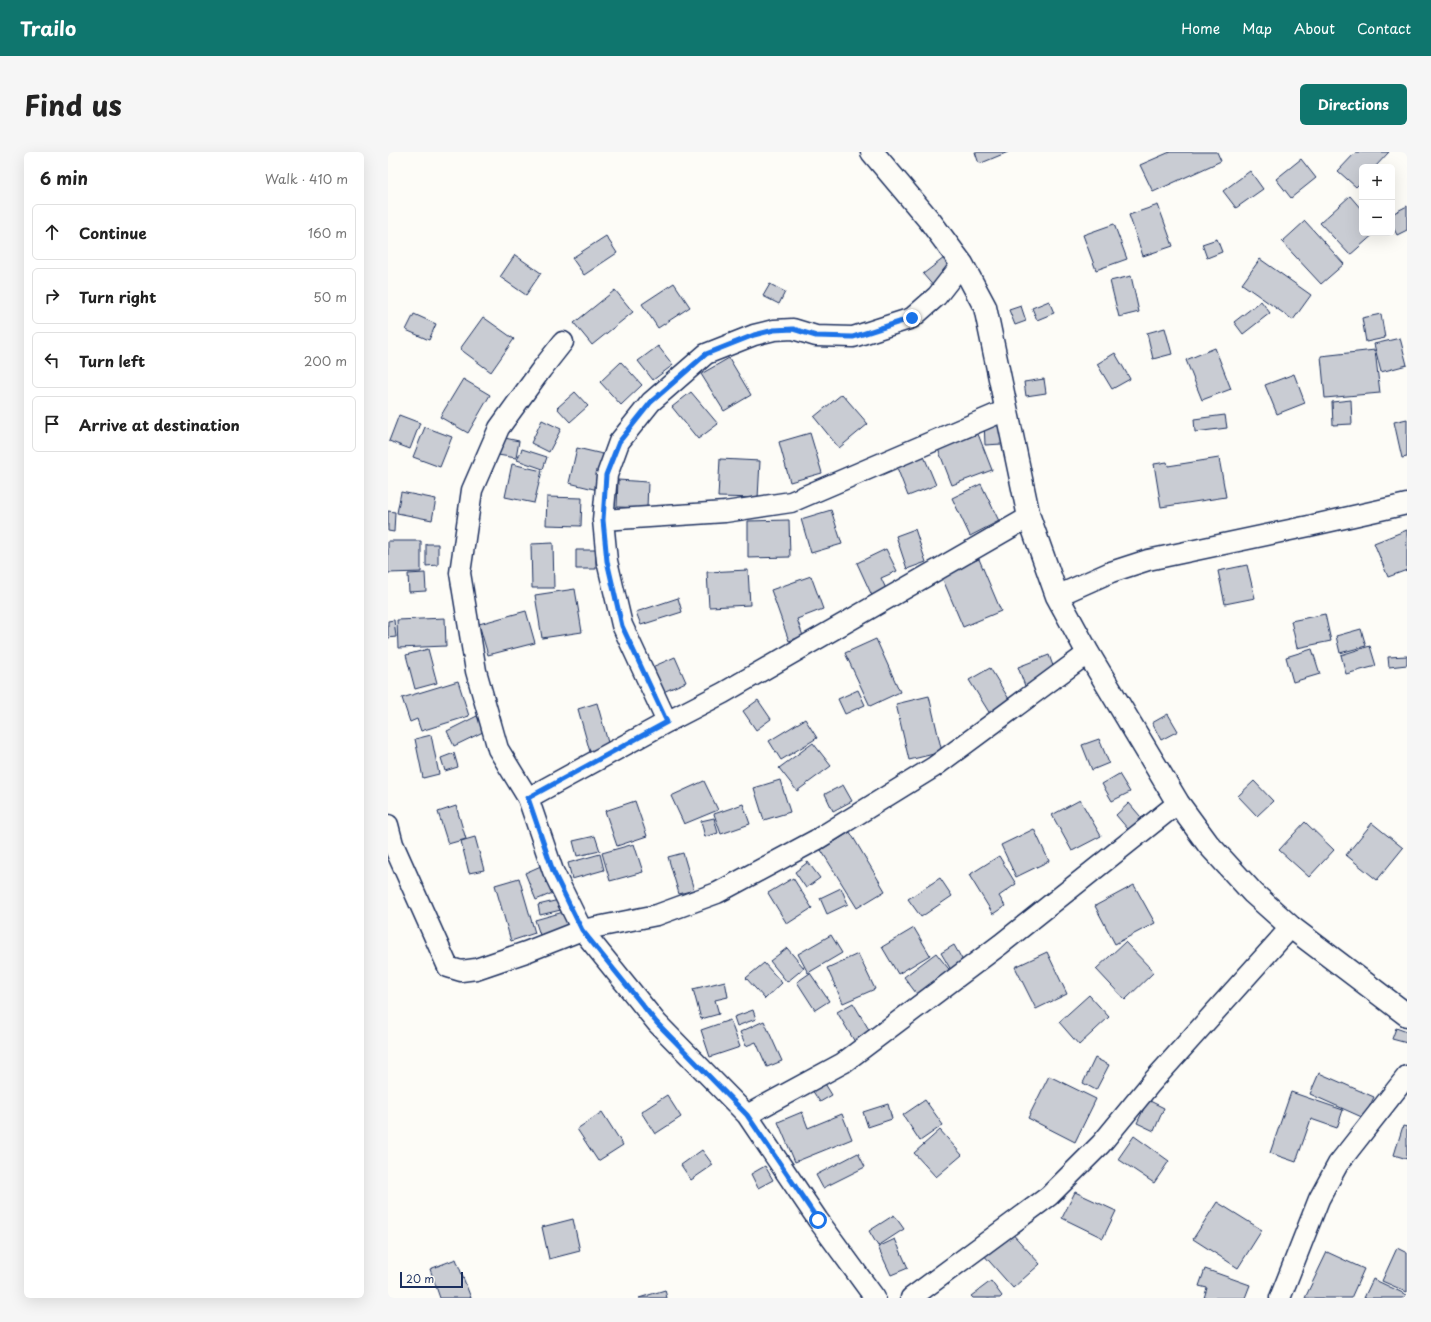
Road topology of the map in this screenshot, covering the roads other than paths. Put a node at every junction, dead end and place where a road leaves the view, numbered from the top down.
1 (872, 152) edge
2 (962, 264) junction
3 (563, 342) dead end
4 (1006, 410) junction
5 (1407, 504) edge
6 (1029, 517) junction
7 (603, 520) junction
8 (1057, 596) junction
9 (1088, 653) junction
10 (667, 722) junction
11 (528, 798) junction
12 (1178, 803) junction
13 (388, 825) edge
14 (1291, 927) junction
15 (582, 930) junction
16 (1407, 1015) edge
17 (1407, 1076) edge
18 (747, 1115) junction
19 (875, 1298) edge
20 (911, 1298) edge
21 (1280, 1298) edge

1 - 2 street
2 - 4 street
2 - 7 street
3 - 11 street
4 - 6 street
4 - 7 street
5 - 8 street
6 - 8 street
6 - 10 street
7 - 10 street
8 - 9 street
9 - 12 street
9 - 15 street
10 - 11 street
11 - 15 street
12 - 14 street
12 - 18 street
13 - 15 street
14 - 16 street
14 - 20 street
15 - 18 street
17 - 21 street
18 - 19 street

